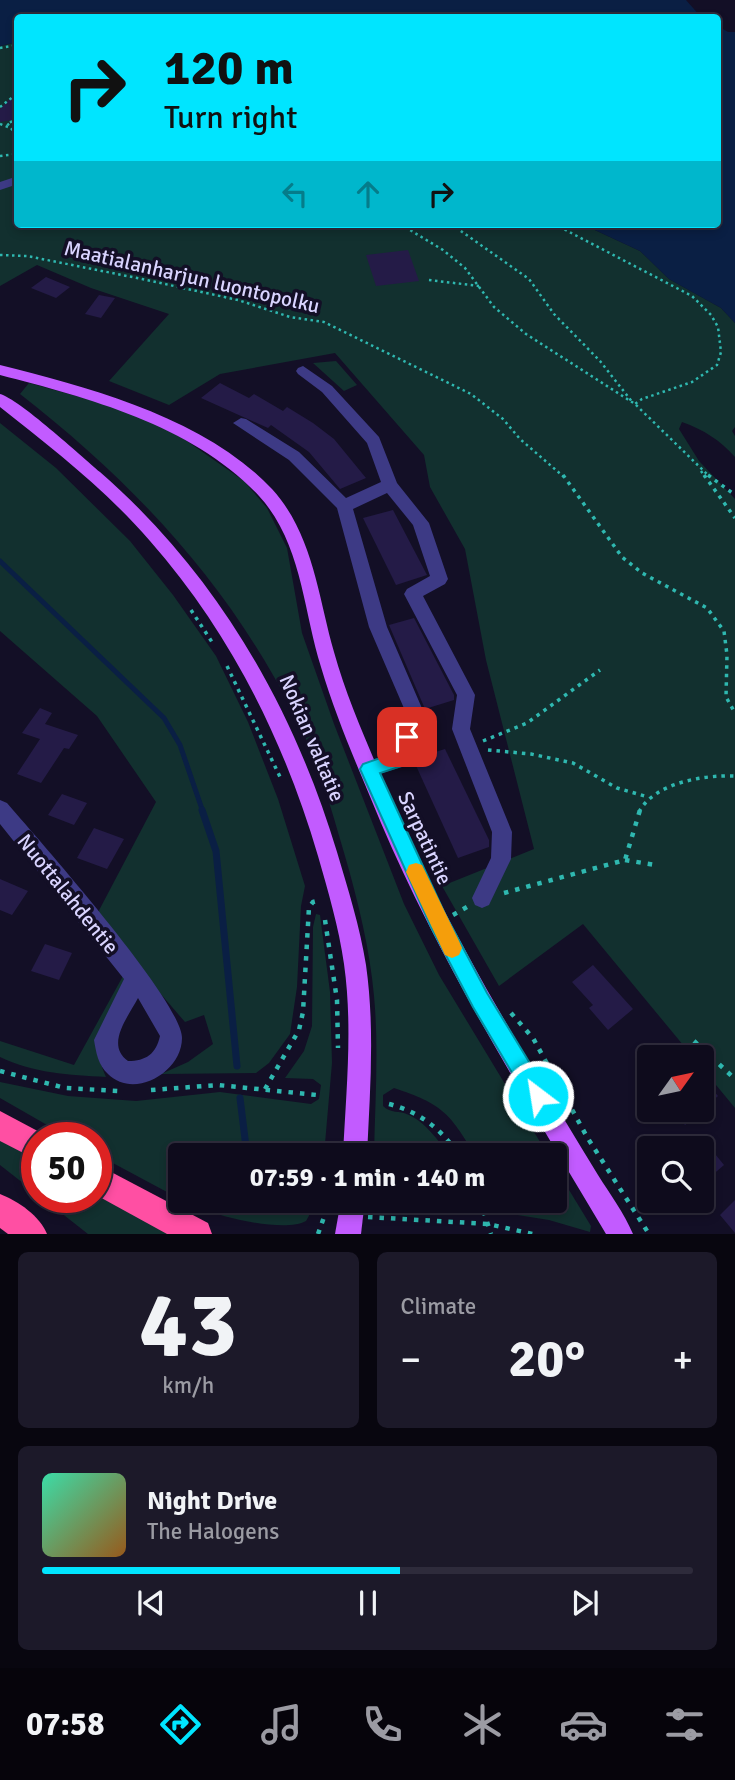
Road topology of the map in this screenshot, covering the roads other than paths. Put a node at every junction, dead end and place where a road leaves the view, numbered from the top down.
1 (0, 370) edge
2 (303, 371) dead end
3 (27, 377) junction
4 (0, 392) edge
5 (0, 399) edge
6 (241, 423) dead end
7 (390, 485) junction
8 (344, 506) junction
9 (369, 769) junction
10 (0, 809) edge
11 (482, 898) road end
12 (136, 978) dead end
13 (0, 1125) edge
14 (21, 1137) edge
15 (355, 1143) edge
16 (112, 1188) edge
17 (0, 1209) edge
18 (32, 1234) edge
19 (197, 1234) edge
20 (620, 1234) edge

1 - 3 main road, Sarpatintie
2 - 7 street
3 - 4 main road
3 - 9 main road, Sarpatintie
5 - 15 main road, Nokian valtatie
6 - 8 street
7 - 8 street
7 - 11 street
8 - 9 street
9 - 20 main road, Sarpatintie
10 - 12 street, Nuottalahdentie
13 - 14 highway
16 - 19 highway
17 - 18 highway

